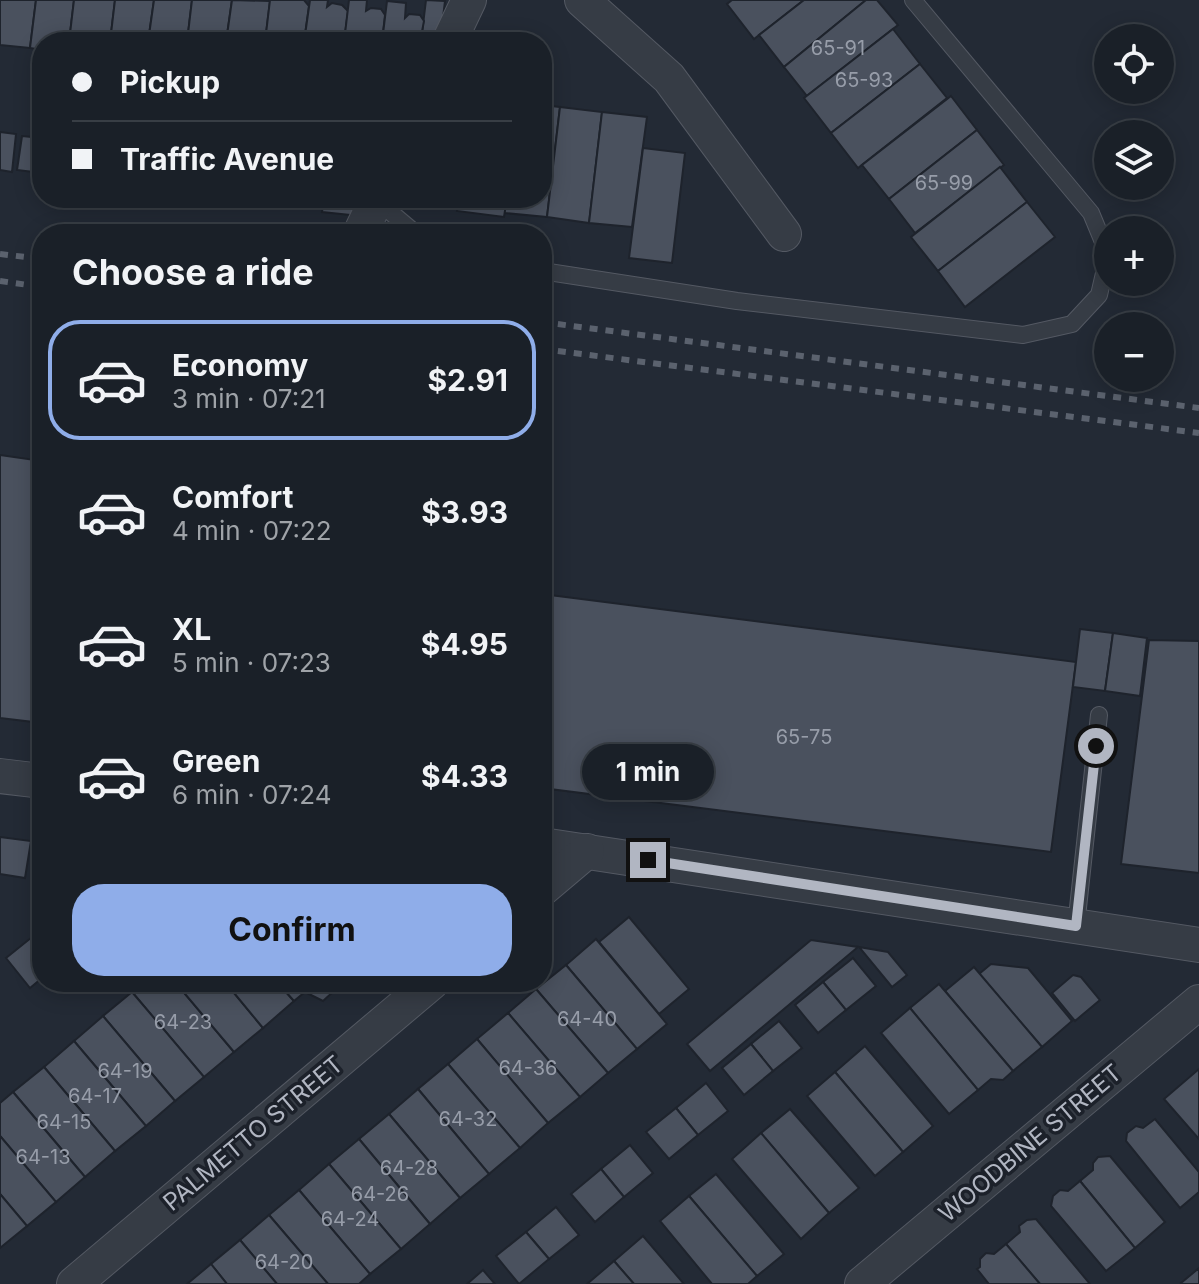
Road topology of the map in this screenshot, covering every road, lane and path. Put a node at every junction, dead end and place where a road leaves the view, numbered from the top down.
1 (469, 0) edge
2 (582, 0) edge
3 (913, 0) edge
4 (454, 32) edge
5 (386, 208) edge
6 (1094, 220) edge
7 (405, 224) edge
8 (784, 234) dead end
9 (552, 273) edge
10 (1098, 296) edge
11 (1099, 715) dead end
12 (0, 776) edge
13 (32, 780) edge
14 (552, 846) edge
15 (587, 851) junction
16 (552, 881) edge
17 (1076, 926) junction
18 (1199, 945) edge
19 (420, 992) edge
20 (1199, 1002) edge
21 (74, 1284) edge
22 (862, 1284) edge

1 - 4 street
2 - 8 street
3 - 6 lane
5 - 7 lane
9 - 10 lane
11 - 17 lane
12 - 13 street
14 - 15 street
15 - 16 street
15 - 17 street
17 - 18 street
19 - 21 street, PALMETTO STREET
20 - 22 street, WOODBINE STREET

